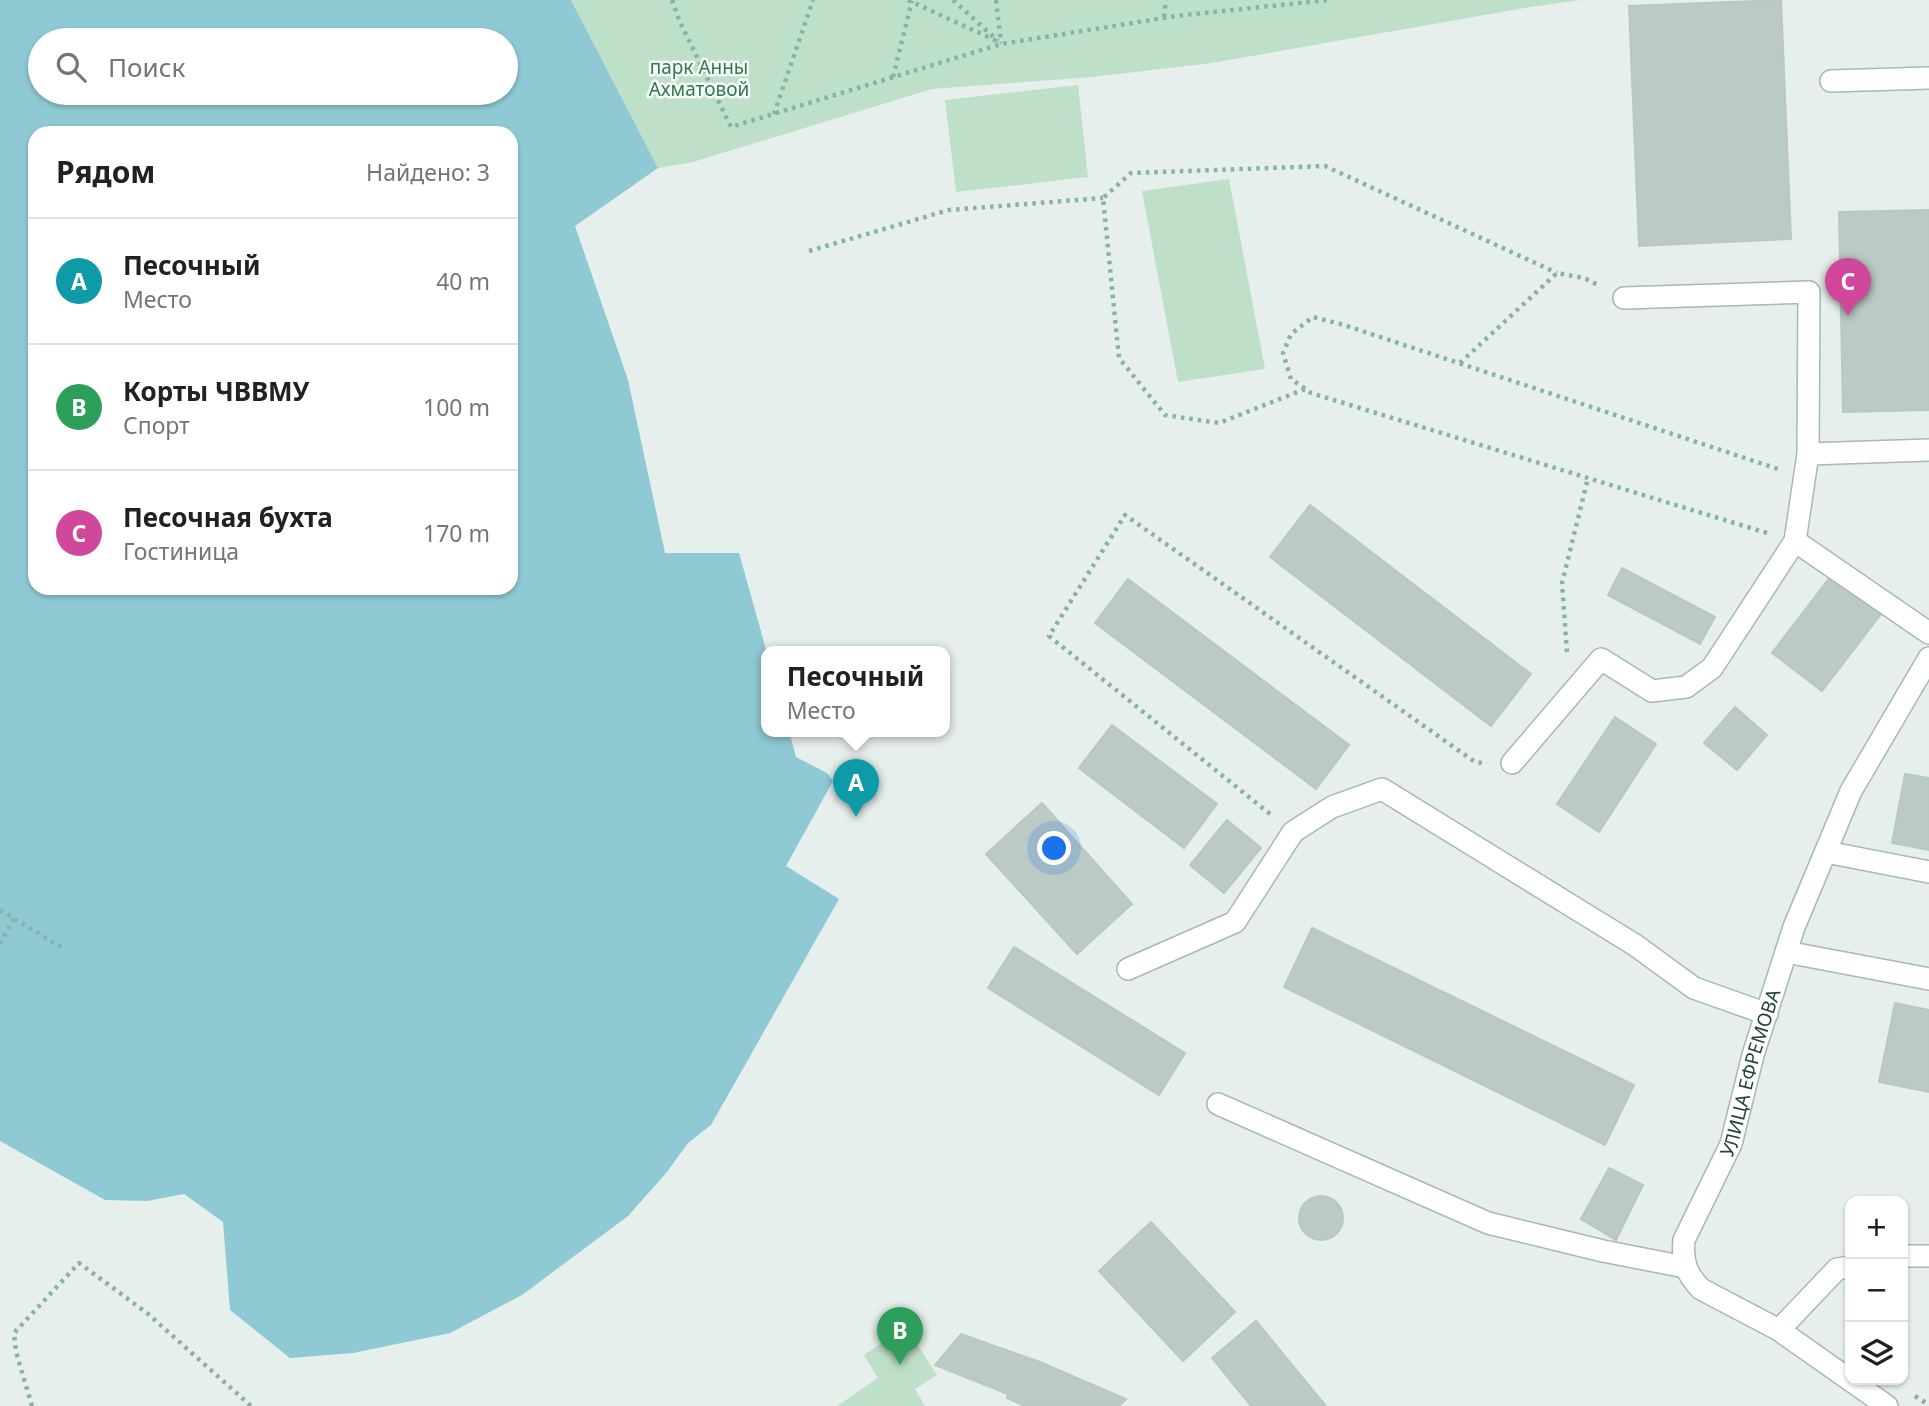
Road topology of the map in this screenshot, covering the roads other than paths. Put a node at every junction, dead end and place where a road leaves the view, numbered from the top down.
1 (1929, 78) edge
2 (1831, 81) dead end
3 (1624, 298) road end
4 (1929, 450) edge
5 (1808, 454) junction
6 (1795, 541) junction
7 (1929, 633) edge
8 (1929, 658) edge
9 (1512, 763) dead end
10 (1826, 852) junction
11 (1929, 873) edge
12 (1786, 952) junction
13 (1128, 969) dead end
14 (1929, 979) edge
15 (1767, 1014) junction
16 (1218, 1104) dead end
17 (1908, 1256) edge
18 (1929, 1256) edge
19 (1685, 1267) junction
20 (1845, 1267) edge
21 (1779, 1330) junction
22 (1887, 1406) edge

1 - 2 street
3 - 5 street
4 - 5 street
5 - 6 street
6 - 7 street
6 - 9 street
8 - 10 street, УЛИЦА ЕФРЕМОВА
10 - 11 street
10 - 12 street, УЛИЦА ЕФРЕМОВА
12 - 14 street
12 - 15 street, УЛИЦА ЕФРЕМОВА
13 - 15 street
15 - 19 street, УЛИЦА ЕФРЕМОВА
16 - 19 street
17 - 18 street
19 - 21 street
20 - 21 street
21 - 22 street

